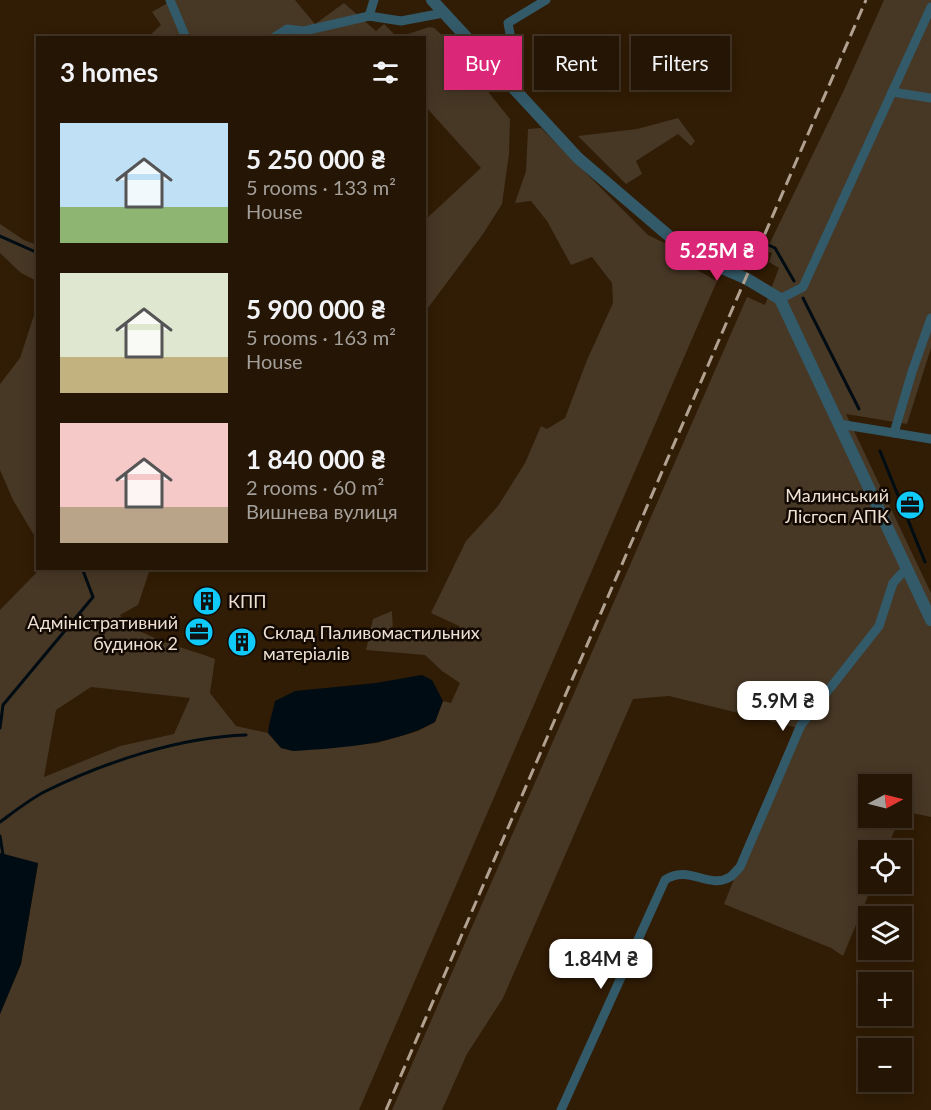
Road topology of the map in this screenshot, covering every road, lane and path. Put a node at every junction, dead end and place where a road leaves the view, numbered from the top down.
1 (170, 0) edge
2 (374, 0) edge
3 (432, 0) edge
4 (546, 0) edge
5 (931, 7) edge
6 (443, 13) junction
7 (369, 16) junction
8 (185, 36) edge
9 (276, 36) edge
10 (464, 36) edge
11 (510, 36) edge
12 (515, 90) edge
13 (892, 92) junction
14 (931, 98) edge
15 (780, 299) junction
16 (931, 318) edge
17 (839, 424) junction
18 (894, 433) junction
19 (931, 439) edge
20 (908, 570) junction
21 (931, 620) edge
22 (561, 1110) edge

1 - 8 street
2 - 7 street
3 - 6 street
4 - 11 street
5 - 13 street
6 - 7 street
6 - 10 street
7 - 9 street
12 - 15 street
13 - 14 street
13 - 15 street
15 - 17 street
16 - 18 street
17 - 18 street
17 - 20 street
18 - 19 street
20 - 21 street
20 - 22 street

